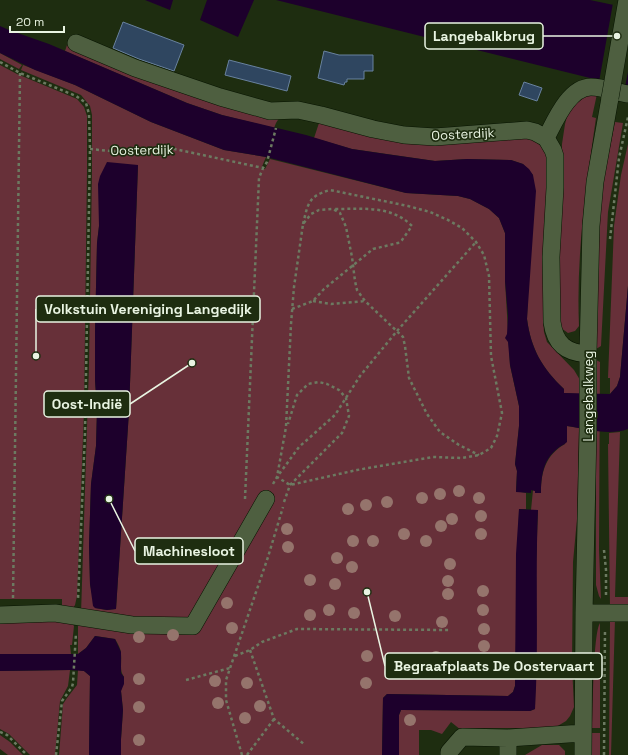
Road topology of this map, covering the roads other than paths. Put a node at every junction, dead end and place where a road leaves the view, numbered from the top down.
1 (627, 0) edge
2 (76, 42) dead end
3 (628, 94) edge
4 (546, 138) junction
5 (588, 354) junction
6 (266, 499) road end
7 (584, 613) junction
8 (628, 613) edge
9 (6, 615) edge
10 (583, 733) junction
11 (508, 738) junction
12 (449, 755) edge
13 (508, 755) edge
14 (583, 755) edge

1 - 5 street, Langebalkweg, bridge
2 - 4 street, Oosterdijk
3 - 4 street
4 - 5 street
5 - 7 street, Langebalkweg
6 - 9 street
7 - 8 street
7 - 10 street, Langebalkweg
10 - 11 street
10 - 14 street, Langebalkweg
11 - 12 street
11 - 13 street

